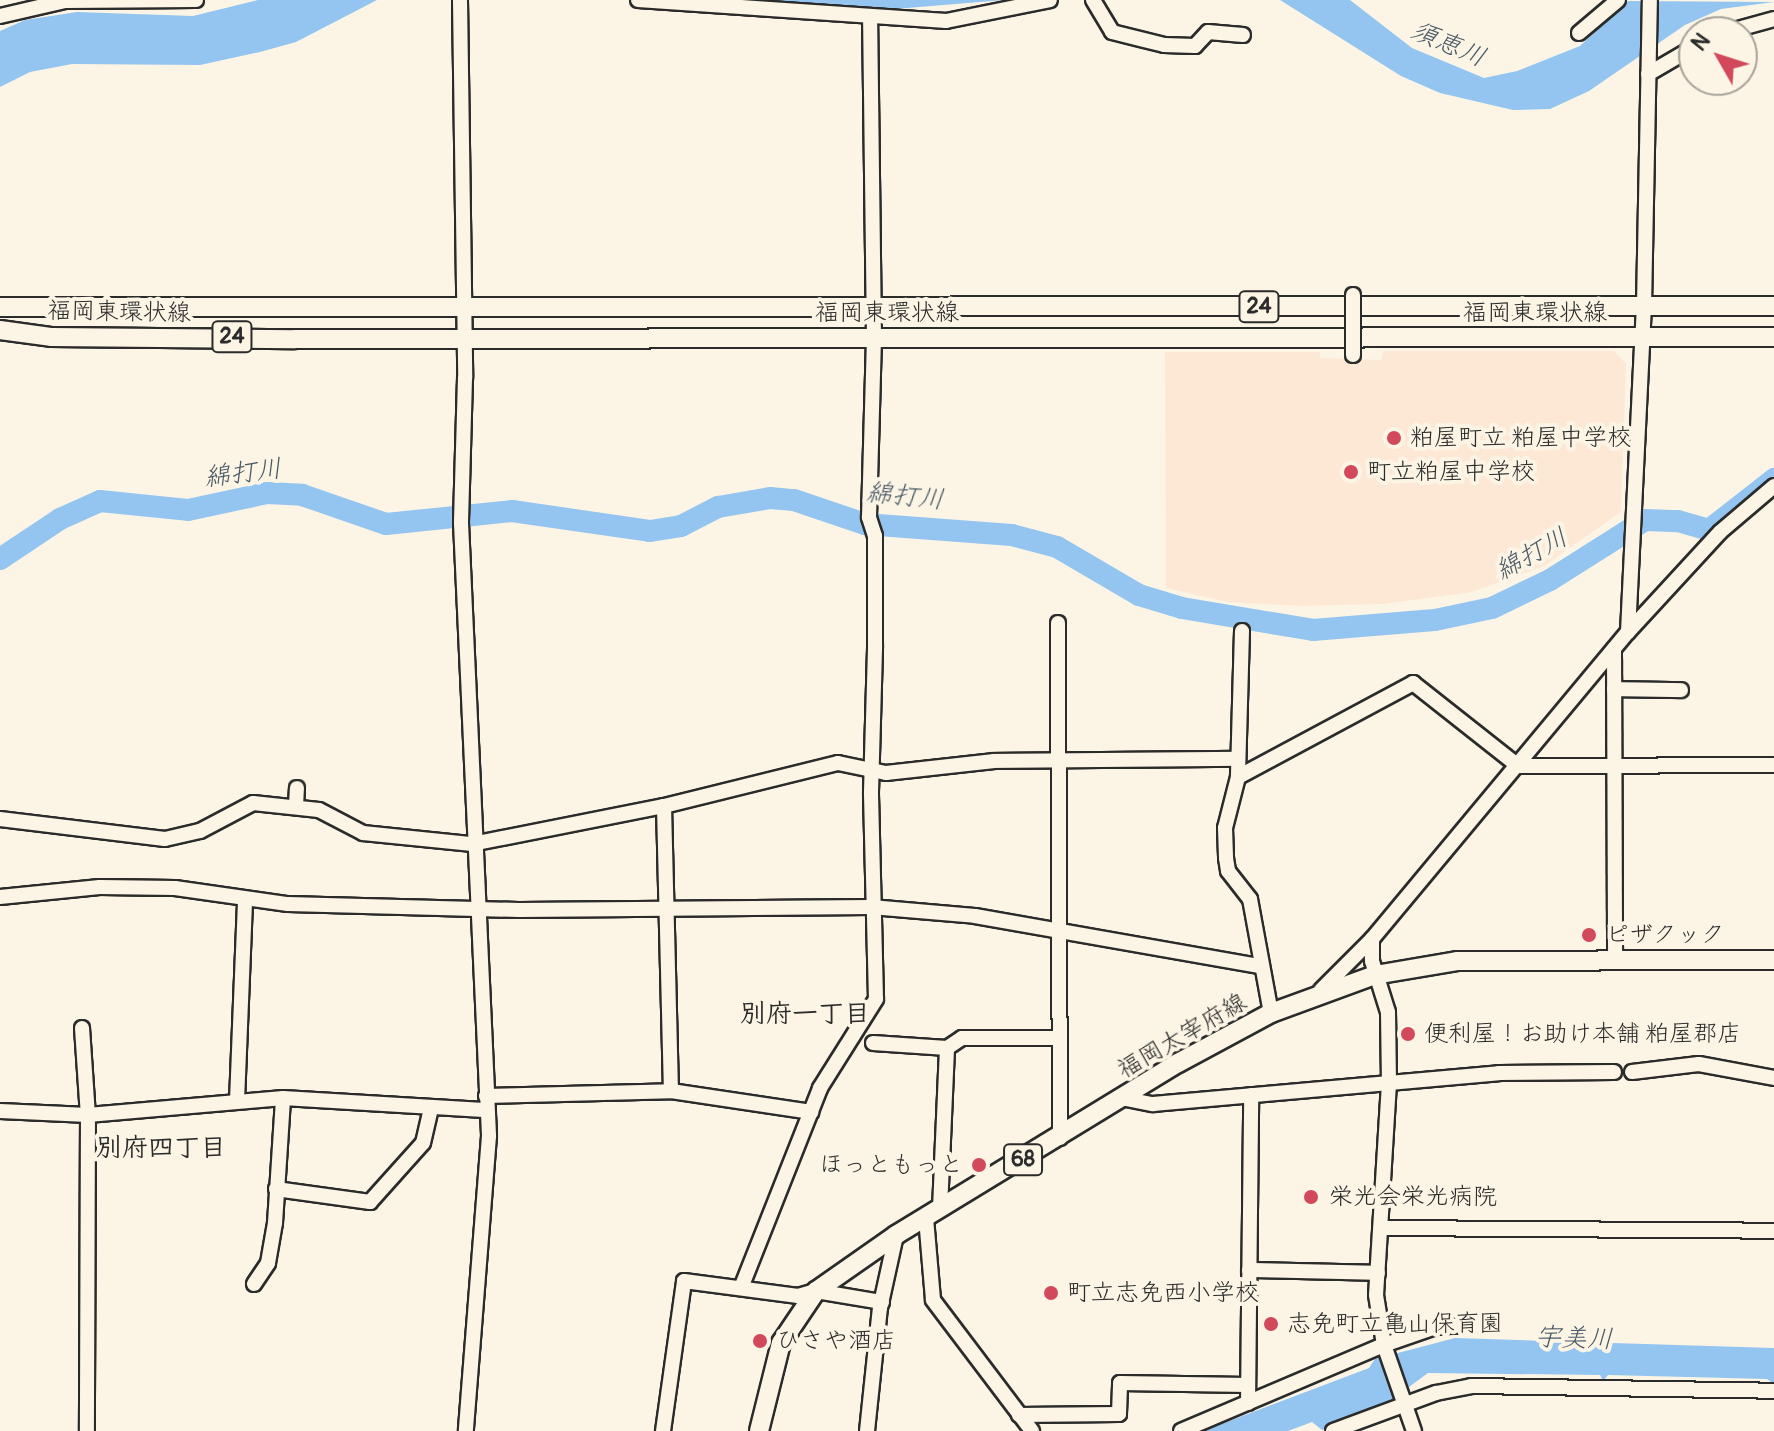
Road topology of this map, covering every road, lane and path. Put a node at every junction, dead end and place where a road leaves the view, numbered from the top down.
1 (196, 0) edge
2 (460, 0) edge
3 (638, 0) edge
4 (1050, 0) edge
5 (1093, 0) edge
6 (1618, 0) edge
7 (1650, 0) edge
8 (994, 7) edge
9 (0, 16) edge
10 (870, 19) junction
11 (1579, 33) dead end
12 (1243, 35) dead end
13 (1678, 55) edge
14 (1648, 71) junction
15 (1353, 295) dead end
16 (1644, 306) junction
17 (1774, 306) edge
18 (0, 307) edge
19 (463, 309) junction
20 (873, 309) junction
21 (0, 330) edge
22 (464, 337) junction
23 (1642, 337) junction
24 (1774, 337) edge
25 (874, 338) junction
26 (1353, 355) dead end
27 (1774, 486) edge
28 (1058, 623) dead end
29 (1242, 631) dead end
30 (1628, 632) junction
31 (1614, 649) junction
32 (1614, 689) junction
33 (1681, 690) dead end
34 (1237, 759) junction
35 (1057, 760) junction
36 (1616, 765) junction
37 (1774, 765) edge
38 (1518, 766) junction
39 (873, 771) junction
40 (1238, 777) junction
41 (297, 788) dead end
42 (296, 806) junction
43 (664, 806) junction
44 (0, 819) edge
45 (472, 844) junction
46 (0, 897) edge
47 (245, 900) junction
48 (477, 907) junction
49 (871, 907) junction
50 (666, 908) junction
51 (1061, 933) junction
52 (1372, 939) junction
53 (1615, 958) junction
54 (1774, 960) edge
55 (1260, 966) junction
56 (1375, 975) junction
57 (1317, 993) junction
58 (1271, 1013) junction
59 (82, 1028) dead end
60 (1059, 1038) junction
61 (873, 1043) dead end
62 (947, 1048) junction
63 (1614, 1072) dead end
64 (1632, 1072) dead end
65 (1774, 1078) edge
66 (1389, 1083) junction
67 (671, 1091) junction
68 (1251, 1095) junction
69 (283, 1098) junction
70 (1121, 1098) junction
71 (237, 1101) junction
72 (485, 1103) junction
73 (431, 1109) junction
74 (0, 1111) edge
75 (811, 1112) junction
76 (88, 1115) junction
77 (1060, 1138) junction
78 (276, 1189) junction
79 (933, 1214) junction
80 (1382, 1228) junction
81 (1774, 1231) edge
82 (896, 1235) junction
83 (1249, 1270) junction
84 (1378, 1273) junction
85 (254, 1284) dead end
86 (741, 1288) junction
87 (816, 1291) junction
88 (882, 1302) junction
89 (1464, 1325) dead end
90 (1384, 1345) junction
91 (1248, 1385) junction
92 (1768, 1391) edge
93 (1403, 1399) junction
94 (1248, 1403) junction
95 (1774, 1406) edge
96 (1019, 1415) junction
97 (87, 1431) edge
98 (466, 1431) edge
99 (663, 1431) edge
100 (759, 1431) edge
101 (867, 1431) edge
102 (1032, 1431) edge
103 (1181, 1431) edge
104 (1333, 1431) edge
105 (1414, 1431) edge

1 - 9 street
2 - 19 street
3 - 10 street
4 - 8 street
5 - 12 street
6 - 11 street
7 - 14 street
8 - 10 street
10 - 20 street
13 - 14 street
14 - 16 street
15 - 26 street, bridge
16 - 17 main road, 福岡東環状線 / 24
16 - 20 main road, 福岡東環状線 / 24
16 - 23 street
18 - 19 main road, 福岡東環状線 / 24
19 - 20 main road, 福岡東環状線 / 24
19 - 22 street
20 - 25 street
21 - 22 main road, 福岡東環状線 / 24
22 - 25 main road, 福岡東環状線 / 24
22 - 45 street
23 - 24 main road, 福岡東環状線 / 24
23 - 25 main road, 福岡東環状線 / 24
23 - 30 street
25 - 39 street
27 - 30 street
28 - 35 street
29 - 34 street
30 - 31 street
31 - 32 street
31 - 38 street
32 - 33 street
32 - 36 street
34 - 35 street
34 - 40 street
35 - 39 street
35 - 51 street
36 - 37 street
36 - 38 street
36 - 53 street
38 - 40 street
38 - 52 street
39 - 43 street
39 - 49 street
40 - 55 street
41 - 42 street
42 - 44 street
42 - 45 street
43 - 45 street
43 - 50 street
45 - 48 street
46 - 47 street
47 - 48 street
47 - 71 street
48 - 50 street
48 - 72 street
49 - 50 street
49 - 51 street
49 - 75 street
50 - 67 street
51 - 55 street
51 - 60 street
52 - 56 street
52 - 57 street
53 - 54 main road, 福岡太宰府線 / 68
53 - 56 main road, 福岡太宰府線 / 68
55 - 58 street
56 - 57 main road, 福岡太宰府線 / 68
56 - 66 street
57 - 58 main road, 福岡太宰府線 / 68
58 - 70 main road, 福岡太宰府線 / 68
59 - 76 street
60 - 62 street
60 - 77 street
61 - 62 street
62 - 79 street
63 - 66 street
64 - 65 street
66 - 68 street
66 - 80 street
67 - 72 street
67 - 75 street
68 - 70 street
68 - 83 street
69 - 71 street
69 - 73 street
69 - 78 street
70 - 77 main road, 福岡太宰府線 / 68
71 - 76 street
72 - 73 street
72 - 98 street
73 - 78 street
74 - 76 street
75 - 86 street
76 - 97 street
77 - 79 main road, 福岡太宰府線 / 68
78 - 85 street
79 - 82 main road, 福岡太宰府線 / 68
79 - 96 street
80 - 81 street
80 - 84 street
82 - 87 main road, 福岡太宰府線 / 68
82 - 88 street
83 - 84 street
83 - 91 street
84 - 90 street
86 - 87 street
86 - 99 street
87 - 88 street
87 - 100 main road, 福岡太宰府線 / 68
88 - 101 street
89 - 90 street
90 - 93 street
90 - 94 street
91 - 94 street
91 - 96 street
92 - 93 street
92 - 95 street
93 - 104 street
93 - 105 street
94 - 103 street
96 - 102 street

